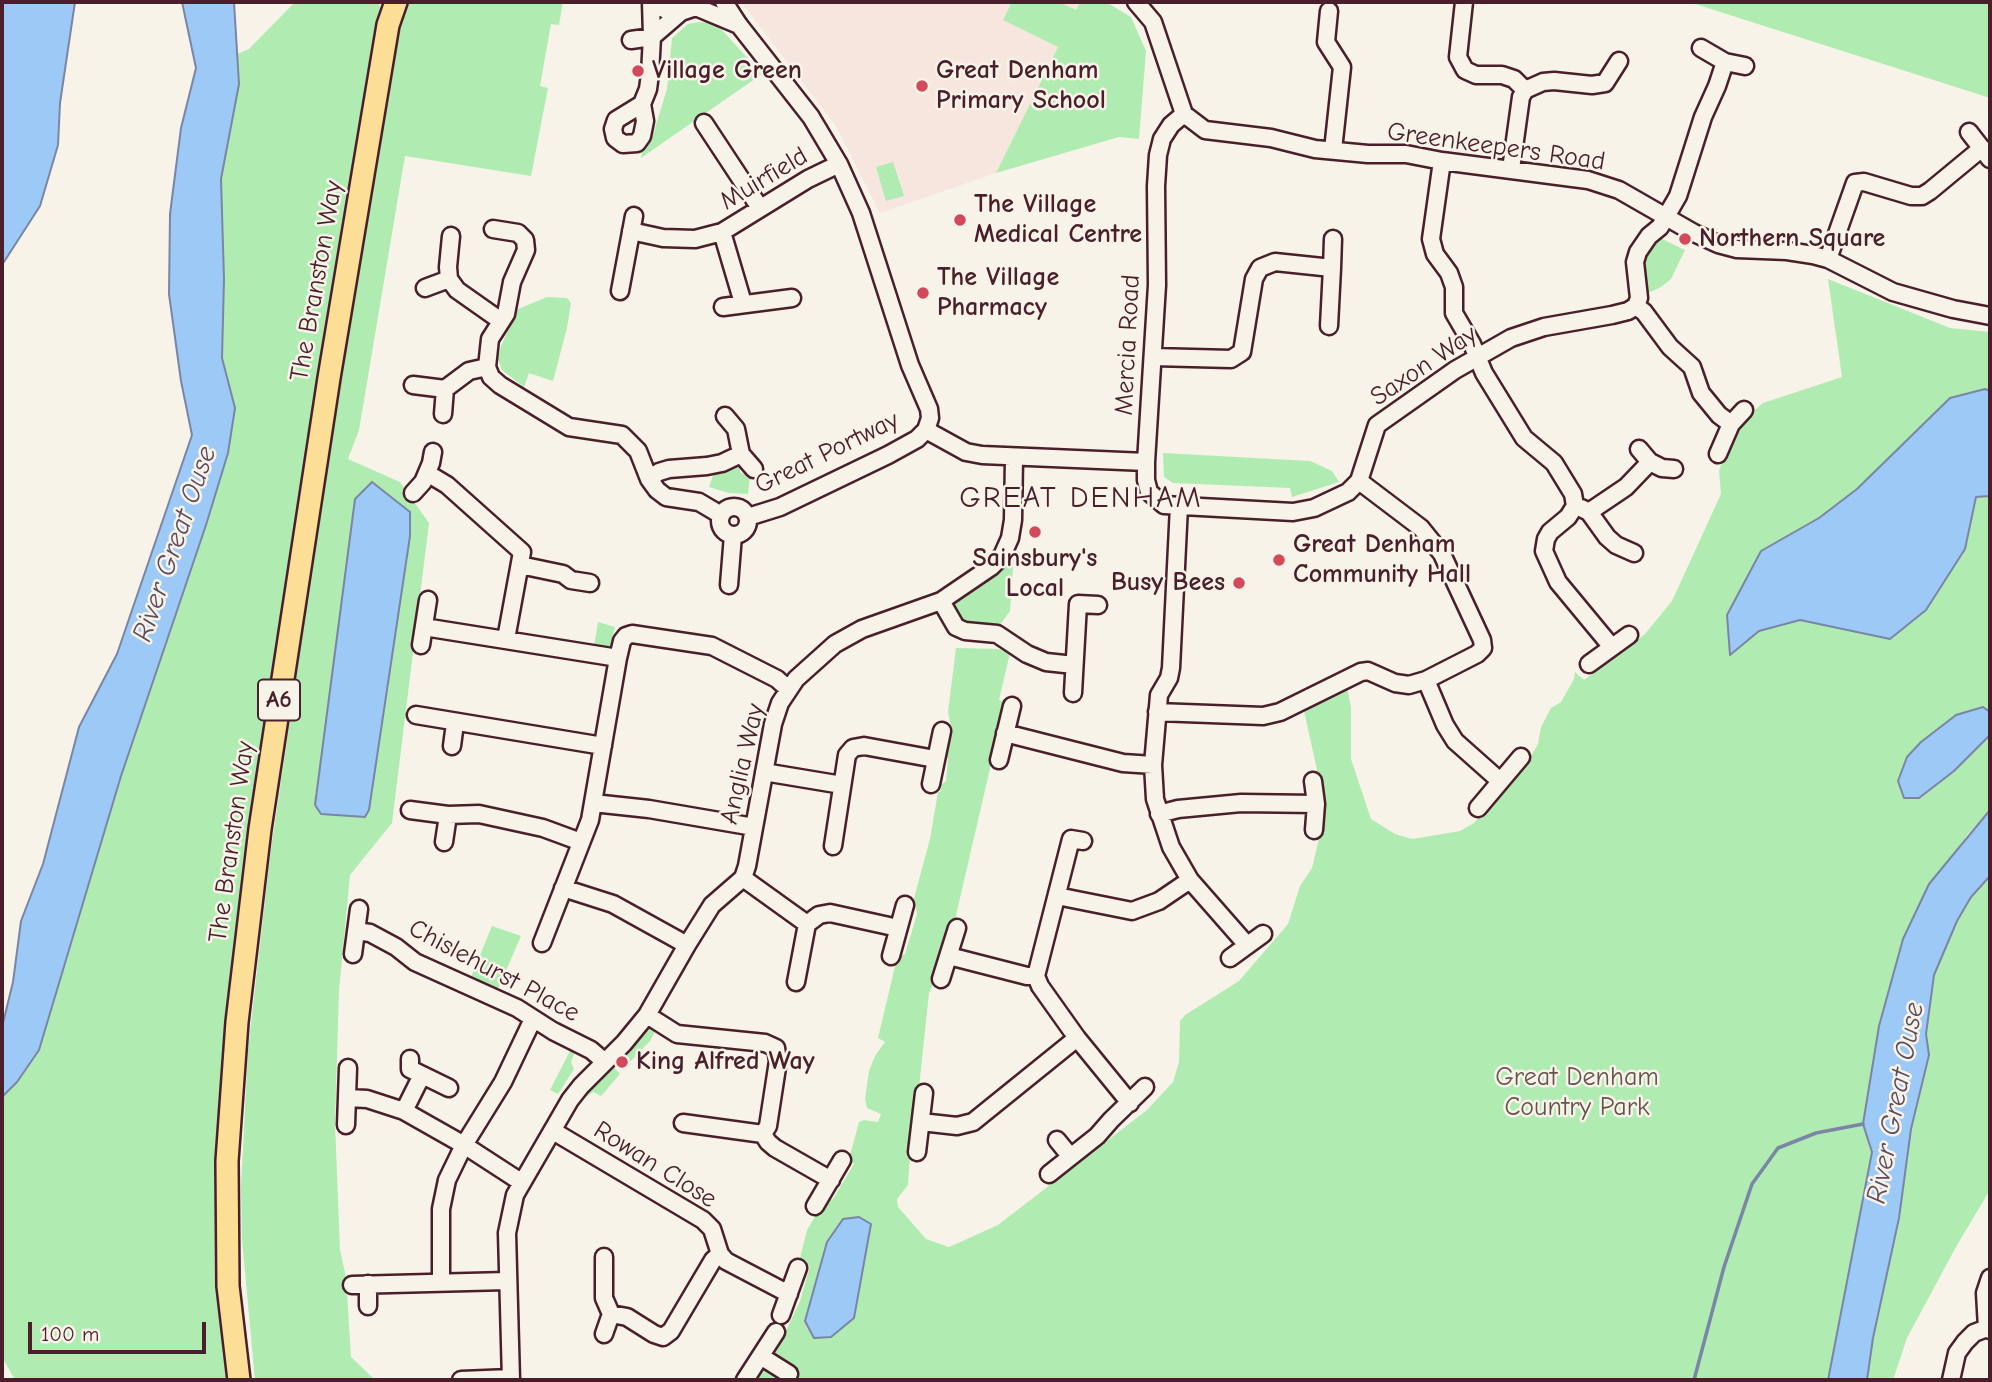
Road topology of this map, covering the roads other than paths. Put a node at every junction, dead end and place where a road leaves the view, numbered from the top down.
1 (384, 2) edge
2 (396, 2) edge
3 (652, 2) edge
4 (724, 2) edge
5 (1136, 2) edge
6 (1464, 2) edge
7 (693, 7) edge
8 (1329, 11) dead end
9 (388, 25) junction
10 (739, 25) junction
11 (652, 37) junction
12 (631, 40) dead end
13 (1701, 48) dead end
14 (1619, 61) dead end
15 (1725, 62) junction
16 (1745, 66) dead end
17 (1525, 90) junction
18 (642, 104) junction
19 (1184, 114) junction
20 (704, 123) dead end
21 (1969, 132) dead end
22 (1333, 150) junction
23 (1986, 154) edge
24 (1442, 161) junction
25 (839, 164) junction
26 (1511, 169) junction
27 (760, 208) junction
28 (1667, 218) junction
29 (493, 229) dead end
30 (722, 232) junction
31 (451, 236) dead end
32 (1333, 239) dead end
33 (1828, 259) junction
34 (1332, 268) junction
35 (449, 279) junction
36 (425, 288) dead end
37 (620, 291) dead end
38 (792, 298) dead end
39 (743, 303) junction
40 (1636, 306) junction
41 (723, 307) dead end
42 (1990, 316) edge
43 (501, 320) junction
44 (1329, 326) dead end
45 (1153, 357) junction
46 (1477, 357) junction
47 (487, 367) junction
48 (413, 385) dead end
49 (445, 389) junction
50 (1744, 410) dead end
51 (443, 414) dead end
52 (725, 416) dead end
53 (1731, 424) junction
54 (926, 430) junction
55 (1639, 449) dead end
56 (433, 452) dead end
57 (741, 454) junction
58 (1718, 454) dead end
59 (1014, 458) junction
60 (1146, 462) junction
61 (1650, 462) junction
62 (754, 469) dead end
63 (1674, 469) dead end
64 (427, 473) junction
65 (649, 480) junction
66 (1359, 481) junction
67 (413, 493) dead end
68 (1180, 506) junction
69 (1582, 509) junction
70 (721, 515) junction
71 (748, 517) junction
72 (733, 535) junction
73 (1634, 553) dead end
74 (520, 565) junction
75 (590, 583) dead end
76 (729, 585) dead end
77 (428, 600) dead end
78 (941, 601) junction
79 (1098, 605) dead end
80 (424, 627) junction
81 (1629, 635) dead end
82 (506, 639) junction
83 (421, 645) dead end
84 (1611, 646) junction
85 (618, 658) junction
86 (1589, 664) dead end
87 (1074, 665) junction
88 (1426, 680) junction
89 (788, 689) junction
90 (1073, 693) dead end
91 (1012, 706) dead end
92 (1157, 712) junction
93 (416, 715) dead end
94 (455, 723) junction
95 (942, 731) dead end
96 (1005, 733) junction
97 (452, 746) dead end
98 (603, 746) junction
99 (1521, 757) dead end
100 (934, 759) junction
101 (999, 760) dead end
102 (1153, 765) junction
103 (764, 772) junction
104 (1313, 781) dead end
105 (1500, 781) junction
106 (931, 784) dead end
107 (842, 785) junction
108 (593, 803) junction
109 (1316, 804) junction
110 (1478, 808) dead end
111 (410, 810) dead end
112 (1159, 814) junction
113 (448, 815) junction
114 (754, 827) junction
115 (1314, 830) dead end
116 (1083, 841) dead end
117 (444, 842) dead end
118 (581, 842) junction
119 (833, 846) dead end
120 (743, 878) junction
121 (1190, 880) junction
122 (563, 888) junction
123 (1057, 896) junction
124 (905, 905) dead end
125 (359, 909) dead end
126 (807, 924) junction
127 (898, 928) junction
128 (957, 928) dead end
129 (356, 931) junction
130 (1263, 934) dead end
131 (542, 943) dead end
132 (687, 945) junction
133 (1247, 945) junction
134 (353, 954) dead end
135 (891, 956) dead end
136 (949, 956) junction
137 (1230, 958) dead end
138 (1036, 976) junction
139 (940, 979) dead end
140 (796, 982) dead end
141 (647, 1015) junction
142 (533, 1019) junction
143 (1077, 1038) junction
144 (410, 1059) dead end
145 (605, 1062) junction
146 (348, 1068) dead end
147 (422, 1075) junction
148 (1145, 1087) dead end
149 (449, 1088) dead end
150 (924, 1093) dead end
151 (347, 1098) junction
152 (1130, 1103) junction
153 (404, 1111) junction
154 (921, 1122) junction
155 (346, 1125) dead end
156 (689, 1128) dead end
157 (553, 1131) junction
158 (764, 1134) junction
159 (1057, 1140) dead end
160 (464, 1145) junction
161 (918, 1152) dead end
162 (1070, 1156) junction
163 (842, 1160) dead end
164 (1049, 1174) dead end
165 (831, 1180) junction
166 (521, 1182) junction
167 (815, 1206) dead end
168 (720, 1254) junction
169 (599, 1264) dead end
170 (798, 1268) dead end
171 (1990, 1278) edge
172 (507, 1280) junction
173 (441, 1282) junction
174 (789, 1294) junction
175 (368, 1306) dead end
176 (611, 1314) junction
177 (781, 1315) dead end
178 (1989, 1329) edge
179 (776, 1332) dead end
180 (604, 1334) dead end
181 (762, 1357) junction
182 (789, 1374) dead end
183 (511, 1379) edge
184 (239, 1380) edge
185 (461, 1380) edge
186 (745, 1380) edge
187 (1951, 1380) edge

1 - 9 highway, The Branston Way / A6
2 - 9 highway, The Branston Way / A6
3 - 7 street
3 - 11 street
4 - 10 street
5 - 19 street
6 - 17 street
7 - 10 street
7 - 11 street
8 - 22 street
9 - 184 highway, The Branston Way / A6
10 - 25 street
11 - 12 street
11 - 18 street
13 - 15 street
14 - 17 street
15 - 16 street
15 - 28 street
17 - 26 street
18 - 18 street
19 - 22 street, Greenkeepers Road
19 - 45 street, Mercia Road
20 - 27 street
21 - 23 street
22 - 24 street, Greenkeepers Road
23 - 33 street
24 - 26 street, Greenkeepers Road
24 - 46 street
25 - 27 street, Muirfield
25 - 54 street
26 - 28 street, Greenkeepers Road
27 - 30 street, Muirfield
28 - 33 street, Greenkeepers Road
28 - 40 street
29 - 43 street
30 - 37 street, Muirfield
30 - 39 street
31 - 35 street
32 - 34 street
33 - 42 street, Greenkeepers Road
34 - 44 street
34 - 45 street
35 - 36 street
35 - 43 street
38 - 39 street
39 - 41 street
40 - 46 street, Saxon Way
40 - 53 street
43 - 47 street
45 - 60 street, Mercia Road
46 - 66 street, Saxon Way
46 - 69 street
47 - 49 street
47 - 65 street
48 - 49 street
49 - 51 street
50 - 53 street
52 - 57 street
53 - 58 street
54 - 59 street
54 - 71 street, Great Portway
55 - 61 street
56 - 64 street
57 - 62 street
57 - 65 street
59 - 60 street
59 - 78 street, Anglia Way
60 - 68 street
61 - 63 street
61 - 69 street
64 - 67 street
64 - 74 street
65 - 70 street
66 - 68 street
66 - 88 street
68 - 92 street
69 - 73 street
69 - 84 street
70 - 71 street
70 - 72 street
71 - 72 street
72 - 76 street
74 - 75 street
74 - 82 street
77 - 80 street
78 - 87 street
78 - 89 street, Anglia Way
79 - 87 street
80 - 82 street
80 - 83 street
81 - 84 street
82 - 85 street
84 - 86 street
85 - 89 street
85 - 98 street
87 - 90 street
88 - 92 street
88 - 105 street
89 - 103 street, Anglia Way
91 - 96 street
92 - 102 street
93 - 94 street
94 - 97 street
94 - 98 street
95 - 100 street
96 - 101 street
96 - 102 street
98 - 108 street
99 - 105 street
100 - 106 street
100 - 107 street
102 - 112 street
103 - 107 street
103 - 114 street, Anglia Way
104 - 109 street
105 - 110 street
107 - 119 street
108 - 114 street
108 - 118 street
109 - 112 street
109 - 115 street
111 - 113 street
112 - 121 street
113 - 117 street
113 - 118 street
114 - 120 street, Anglia Way
116 - 123 street
118 - 122 street
120 - 126 street
120 - 132 street
121 - 123 street
121 - 133 street
122 - 131 street
122 - 132 street
123 - 138 street
124 - 127 street
125 - 129 street
126 - 127 street
126 - 140 street
127 - 135 street
128 - 136 street
129 - 134 street
129 - 142 street, Chislehurst Place
130 - 133 street
132 - 141 street
133 - 137 street
136 - 138 street
136 - 139 street
138 - 143 street
141 - 145 street
141 - 158 street
142 - 145 street, Chislehurst Place
142 - 160 street
143 - 152 street
143 - 154 street
144 - 147 street
145 - 157 street
146 - 151 street
147 - 149 street
147 - 153 street
148 - 152 street
150 - 154 street
151 - 153 street
151 - 155 street
152 - 162 street
153 - 160 street
154 - 161 street
156 - 158 street
157 - 166 street
157 - 168 street, Rowan Close
158 - 165 street
159 - 162 street
160 - 166 street
160 - 173 street
162 - 164 street
163 - 165 street
165 - 167 street
166 - 172 street
168 - 174 street
168 - 176 street
169 - 176 street
170 - 174 street
171 - 178 street
172 - 173 street
172 - 183 street
173 - 175 street
174 - 177 street
176 - 180 street
178 - 187 street
179 - 181 street
181 - 182 street
181 - 186 street
183 - 185 street

